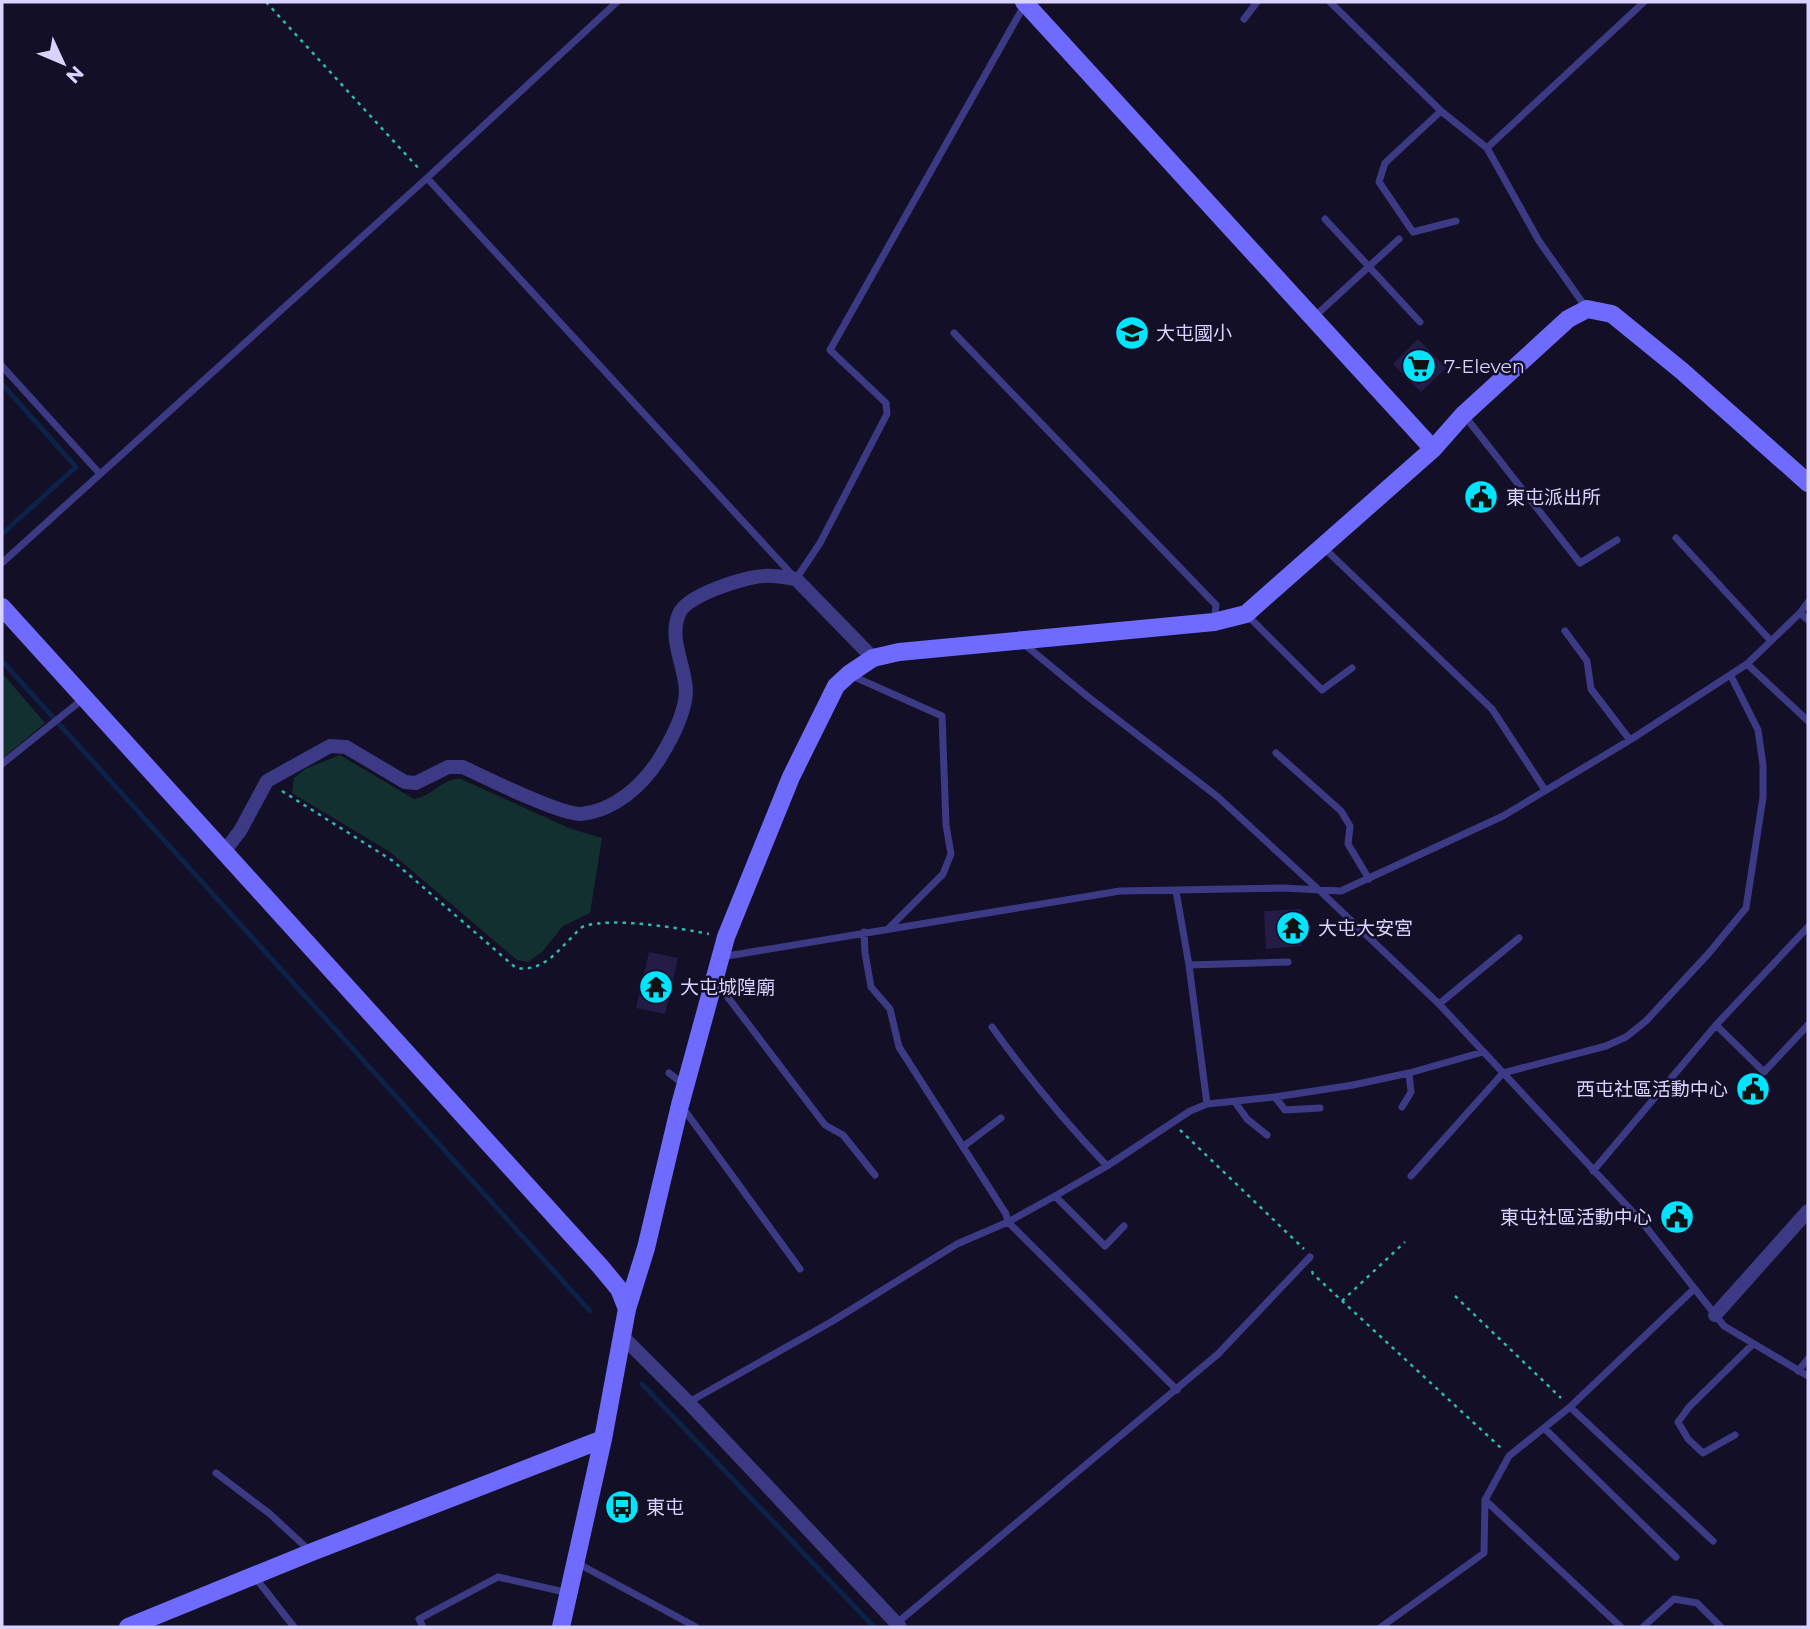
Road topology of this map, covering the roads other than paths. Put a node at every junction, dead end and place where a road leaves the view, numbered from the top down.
1 (617, 2) edge
2 (1257, 2) edge
3 (1330, 2) edge
4 (1644, 2) edge
5 (1029, 4) edge
6 (1244, 19) dead end
7 (1441, 111) junction
8 (1487, 148) junction
9 (427, 178) junction
10 (1325, 219) dead end
11 (1456, 221) dead end
12 (1399, 239) dead end
13 (1369, 266) junction
14 (1587, 309) junction
15 (1313, 317) junction
16 (1420, 322) dead end
17 (954, 333) dead end
18 (2, 366) edge
19 (1463, 415) junction
20 (1433, 449) junction
21 (100, 474) junction
22 (1808, 483) edge
23 (1676, 538) dead end
24 (1616, 540) dead end
25 (1321, 545) junction
26 (2, 564) edge
27 (796, 579) junction
28 (1808, 601) edge
29 (2, 607) edge
30 (1800, 612) junction
31 (1246, 614) junction
32 (1808, 620) edge
33 (1214, 622) junction
34 (1565, 631) dead end
35 (1018, 639) junction
36 (1770, 640) junction
37 (873, 658) junction
38 (1747, 664) junction
39 (1352, 668) dead end
40 (849, 674) junction
41 (1731, 676) junction
42 (83, 698) junction
43 (1808, 721) edge
44 (1630, 740) junction
45 (1276, 753) dead end
46 (2, 764) edge
47 (1545, 790) junction
48 (223, 853) junction
49 (1369, 879) junction
50 (1177, 891) junction
51 (1320, 891) junction
52 (1808, 927) edge
53 (888, 929) junction
54 (864, 932) junction
55 (1519, 938) dead end
56 (720, 957) junction
57 (1288, 962) dead end
58 (1189, 965) junction
59 (714, 980) junction
60 (1439, 1004) junction
61 (1716, 1025) junction
62 (1808, 1025) edge
63 (992, 1027) dead end
64 (1483, 1052) junction
65 (669, 1073) dead end
66 (1409, 1073) junction
67 (1503, 1073) junction
68 (686, 1087) junction
69 (1275, 1097) junction
70 (1235, 1102) junction
71 (1207, 1104) junction
72 (680, 1105) junction
73 (1402, 1107) dead end
74 (1320, 1108) dead end
75 (1001, 1118) dead end
76 (1267, 1135) dead end
77 (964, 1146) junction
78 (1107, 1166) junction
79 (1593, 1171) junction
80 (875, 1175) dead end
81 (1411, 1175) dead end
82 (1055, 1196) junction
83 (1808, 1211) edge
84 (1008, 1222) junction
85 (1124, 1226) dead end
86 (1310, 1257) road end
87 (800, 1269) dead end
88 (1695, 1289) junction
89 (627, 1310) junction
90 (1715, 1315) junction
91 (623, 1337) junction
92 (1753, 1344) junction
93 (1808, 1359) edge
94 (1798, 1371) junction
95 (1808, 1376) edge
96 (1177, 1390) junction
97 (688, 1402) junction
98 (1570, 1407) junction
99 (1544, 1428) junction
100 (1735, 1435) dead end
101 (603, 1439) junction
102 (216, 1473) dead end
103 (1485, 1500) junction
104 (1713, 1541) dead end
105 (312, 1552) junction
106 (1676, 1557) dead end
107 (576, 1563) junction
108 (254, 1576) junction
109 (569, 1593) junction
110 (898, 1626) edge
111 (128, 1627) edge
112 (294, 1627) edge
113 (423, 1627) edge
114 (561, 1627) edge
115 (696, 1627) edge
116 (1381, 1627) edge
117 (1621, 1627) edge
118 (1643, 1627) edge
119 (1721, 1627) edge

1 - 9 lane
2 - 6 lane
3 - 7 lane
4 - 8 lane
5 - 15 street
5 - 27 lane
7 - 8 lane
7 - 11 lane
8 - 14 lane
9 - 21 lane
9 - 27 lane
10 - 13 lane
12 - 13 lane
13 - 15 lane
13 - 16 lane
14 - 19 street
14 - 22 street
15 - 20 street
17 - 33 lane
18 - 21 lane
19 - 20 street
19 - 24 lane
20 - 25 street
21 - 26 lane
23 - 36 lane
25 - 31 street
25 - 47 lane
27 - 37 street
27 - 48 street
28 - 30 lane
29 - 42 street
30 - 32 lane
30 - 36 lane
31 - 33 street
31 - 39 lane
33 - 35 street
34 - 44 lane
35 - 37 street
35 - 51 lane
36 - 38 lane
37 - 40 street
38 - 41 lane
38 - 43 lane
40 - 53 lane
40 - 56 street
41 - 44 lane
41 - 67 lane
42 - 46 lane
42 - 48 street
44 - 47 lane
45 - 49 lane
47 - 49 lane
48 - 89 street
49 - 51 lane
50 - 51 lane
50 - 53 lane
50 - 58 lane
51 - 60 lane
52 - 61 lane
53 - 54 lane
54 - 56 lane
54 - 77 lane
55 - 60 lane
56 - 59 street
57 - 58 lane
58 - 71 lane
59 - 68 street
59 - 80 lane
60 - 64 lane
61 - 62 lane
61 - 79 lane
63 - 78 lane
64 - 66 lane
64 - 67 lane
65 - 68 lane
66 - 69 lane
66 - 73 lane
67 - 79 lane
67 - 81 lane
68 - 72 street
69 - 70 lane
69 - 74 lane
70 - 71 lane
70 - 76 lane
71 - 78 lane
72 - 87 lane
72 - 89 street
75 - 77 lane
77 - 84 lane
78 - 82 lane
79 - 88 lane
82 - 84 lane
82 - 85 lane
83 - 90 street
84 - 96 lane
84 - 97 lane
86 - 96 lane
88 - 90 lane
88 - 98 lane
89 - 91 street
90 - 92 lane
91 - 97 street
91 - 101 street
92 - 94 lane
92 - 100 lane
93 - 94 lane
94 - 95 lane
96 - 110 lane
97 - 110 street
98 - 99 lane
98 - 104 lane
99 - 103 lane
99 - 106 lane
101 - 105 street
101 - 107 street
102 - 105 lane
103 - 116 lane
103 - 117 lane
105 - 108 street
107 - 109 street
107 - 115 lane
108 - 111 street
108 - 112 lane
109 - 113 lane
109 - 114 street
118 - 119 lane

